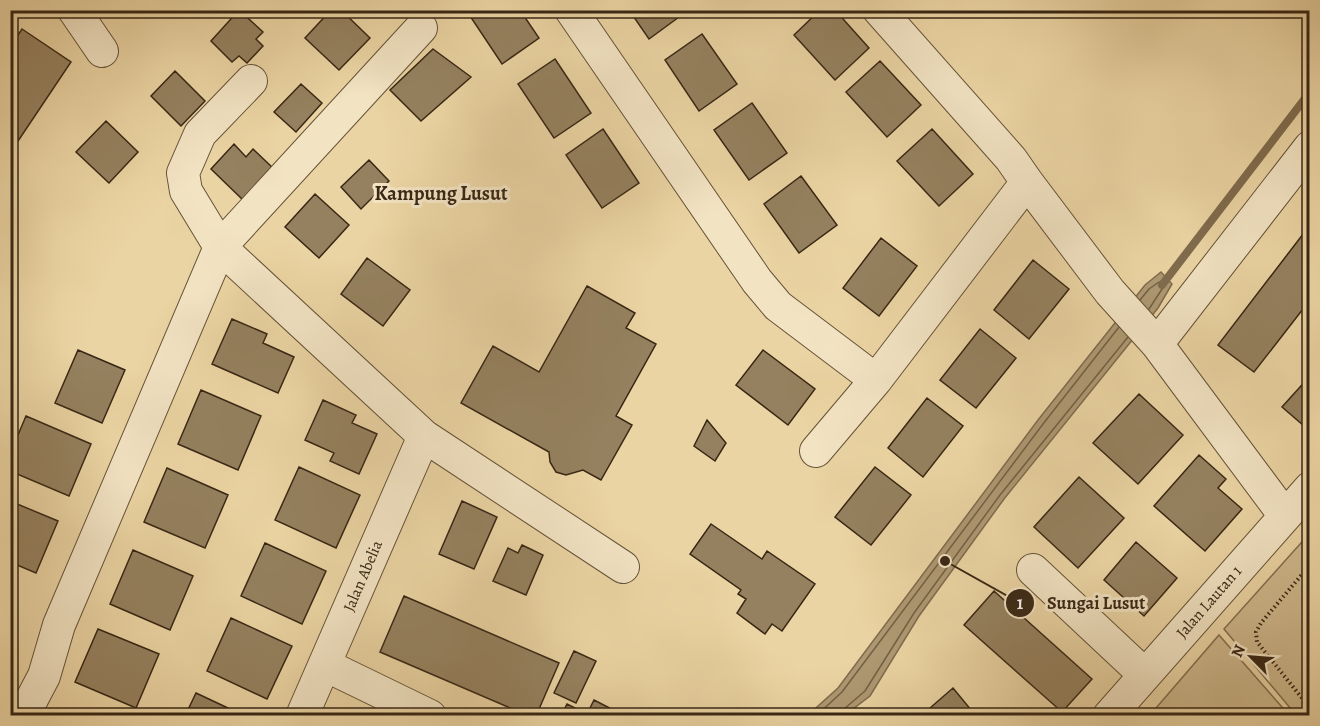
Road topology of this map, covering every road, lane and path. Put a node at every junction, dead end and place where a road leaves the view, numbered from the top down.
1 (74, 10) edge
2 (571, 10) edge
3 (879, 10) edge
4 (421, 28) dead end
5 (102, 51) dead end
6 (251, 81) dead end
7 (1310, 147) edge
8 (1027, 182) junction
9 (220, 247) junction
10 (1153, 339) junction
11 (876, 380) junction
12 (424, 436) junction
13 (816, 451) dead end
14 (1310, 488) edge
15 (1285, 516) junction
16 (1310, 566) edge
17 (623, 567) dead end
18 (1033, 570) dead end
19 (325, 665) junction
20 (1145, 675) junction
21 (1310, 708) edge
22 (23, 716) edge
23 (302, 716) edge
24 (430, 716) edge
25 (1109, 716) edge

1 - 5 street
2 - 11 street
3 - 8 street
4 - 9 street
6 - 9 street
7 - 10 street
8 - 10 street
8 - 11 street
9 - 12 street
9 - 22 street
10 - 15 street
11 - 13 street
12 - 17 street
12 - 19 street, Jalan Abelia
14 - 15 street, Jalan Lautan 1
15 - 20 street, Jalan Lautan 1
16 - 21 path
18 - 20 street
19 - 23 street, Jalan Abelia
19 - 24 street
20 - 25 street, Jalan Lautan 1

